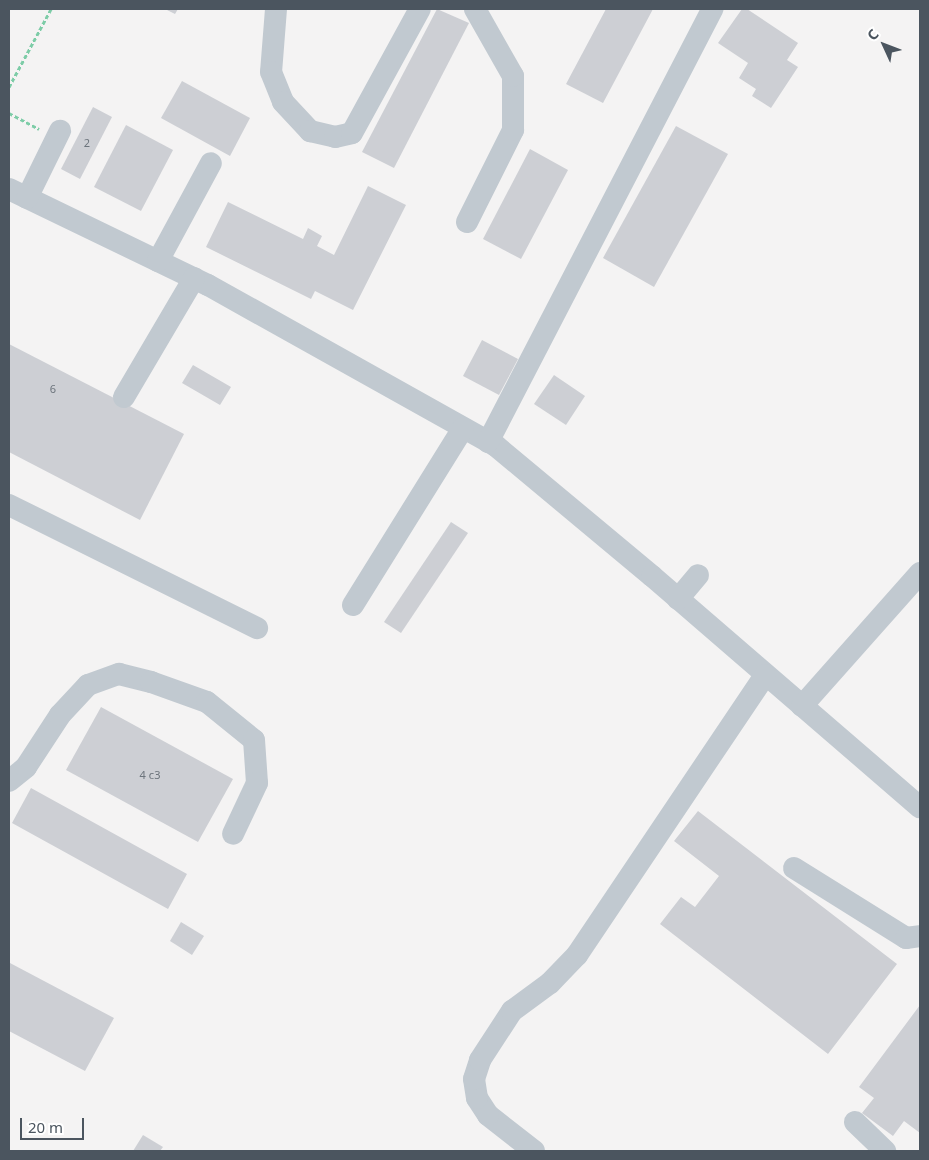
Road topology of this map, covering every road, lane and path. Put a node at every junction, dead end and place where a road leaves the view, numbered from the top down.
1 (51, 9) edge
2 (276, 9) edge
3 (420, 9) edge
4 (475, 9) edge
5 (712, 9) edge
6 (9, 87) edge
7 (9, 112) edge
8 (58, 134) joint
9 (210, 163) dead end
10 (18, 193) edge
11 (467, 222) dead end
12 (158, 261) junction
13 (194, 278) junction
14 (124, 397) dead end
15 (463, 428) junction
16 (488, 442) junction
17 (9, 504) edge
18 (920, 573) edge
19 (698, 575) dead end
20 (678, 599) junction
21 (354, 605) dead end
22 (257, 628) dead end
23 (766, 675) junction
24 (802, 706) junction
25 (9, 781) edge
26 (920, 807) edge
27 (233, 834) dead end
28 (794, 868) dead end
29 (920, 936) edge
30 (856, 1122) dead end
31 (534, 1151) edge
32 (885, 1151) edge

1 - 6 path
2 - 3 street
4 - 11 street
5 - 16 street
7 - 8 path
8 - 10 street
9 - 12 street
10 - 12 street
12 - 13 street
13 - 14 street
13 - 15 street
15 - 16 street
15 - 21 street
16 - 20 street
17 - 22 street
18 - 24 street
19 - 20 street
20 - 23 street
23 - 24 street
23 - 31 street
24 - 26 street
25 - 27 street
28 - 29 street
30 - 32 street

